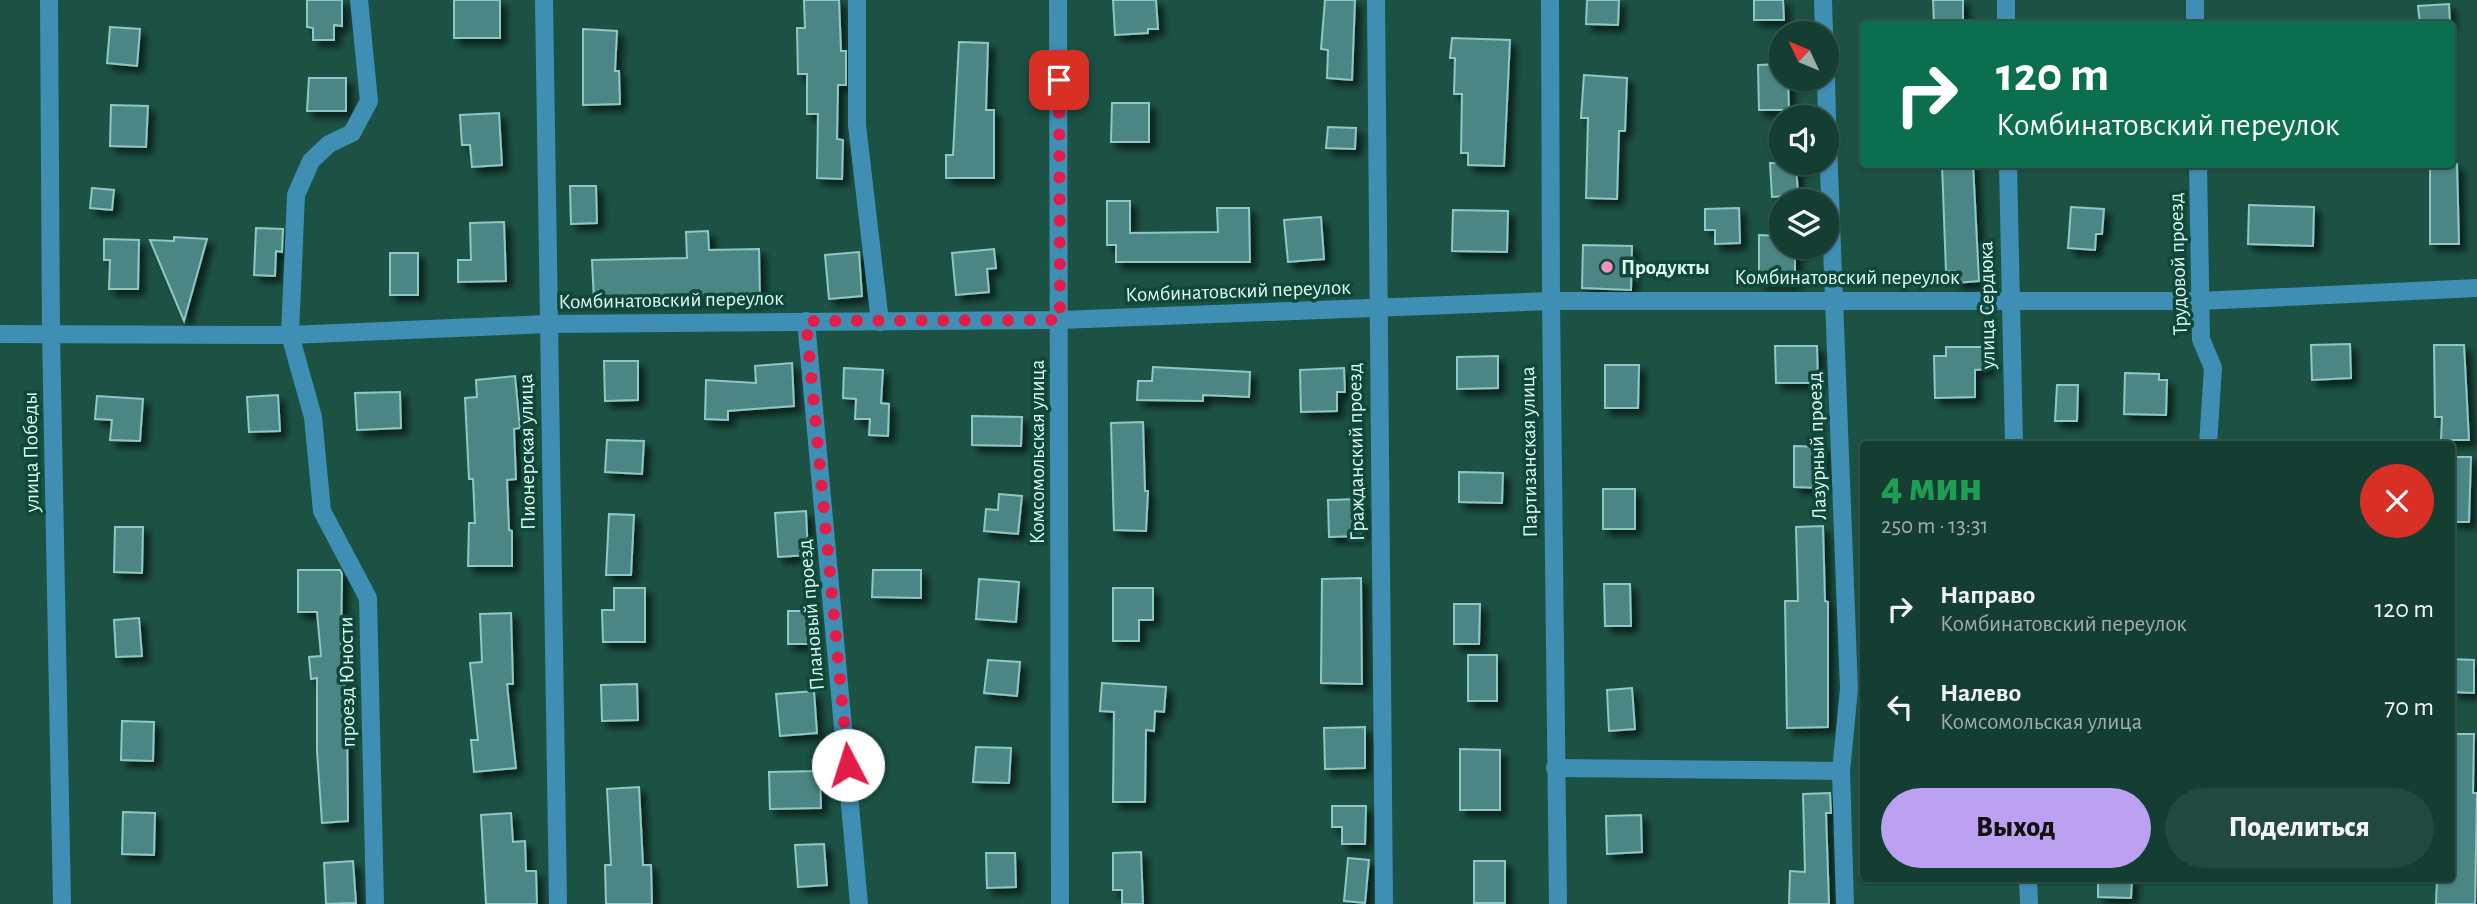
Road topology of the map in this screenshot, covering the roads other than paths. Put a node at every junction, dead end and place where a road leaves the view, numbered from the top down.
1 (49, 0) edge
2 (359, 0) edge
3 (544, 0) edge
4 (857, 0) edge
5 (1058, 0) edge
6 (1376, 0) edge
7 (1550, 0) edge
8 (1823, 0) edge
9 (2006, 0) edge
10 (2195, 0) edge
11 (1824, 21) edge
12 (2006, 21) edge
13 (2195, 21) edge
14 (2008, 168) edge
15 (2197, 168) edge
16 (1829, 175) edge
17 (2477, 288) edge
18 (1833, 299) junction
19 (2009, 299) junction
20 (1550, 301) junction
21 (2200, 301) junction
22 (1377, 308) junction
23 (1060, 320) junction
24 (806, 321) junction
25 (880, 322) junction
26 (548, 324) junction
27 (51, 333) junction
28 (0, 334) edge
29 (290, 335) junction
30 (2014, 441) edge
31 (2208, 441) edge
32 (1555, 768) junction
33 (1841, 771) junction
34 (2028, 882) edge
35 (62, 904) edge
36 (374, 904) edge
37 (558, 904) edge
38 (859, 904) edge
39 (1060, 904) edge
40 (1384, 904) edge
41 (1558, 904) edge
42 (1846, 904) edge
43 (2029, 904) edge

1 - 27 street, улица Победы
2 - 29 street, проезд Юности
3 - 26 street, Пионерская улица
4 - 25 street
5 - 23 street, Комсомольская улица
6 - 22 street, Гражданский проезд
7 - 20 street, Партизанская улица
8 - 11 street
9 - 12 street
10 - 13 street
14 - 19 street, улица Сердюка
15 - 21 street, Трудовой проезд
16 - 18 street, Лазурный проезд
17 - 21 street, Комбинатовский переулок
18 - 19 street, Комбинатовский переулок
18 - 20 street, Комбинатовский переулок
18 - 33 street, Лазурный проезд
19 - 21 street, Комбинатовский переулок
19 - 30 street, улица Сердюка
20 - 22 street, Комбинатовский переулок
20 - 32 street, Партизанская улица
21 - 31 street, Трудовой проезд
22 - 23 street, Комбинатовский переулок
22 - 40 street, Гражданский проезд
23 - 25 street, Комбинатовский переулок
23 - 39 street, Комсомольская улица
24 - 25 street, Комбинатовский переулок
24 - 26 street, Комбинатовский переулок
24 - 38 street, Плановый проезд
26 - 29 street, Комбинатовский переулок
26 - 37 street, Пионерская улица
27 - 28 street, Комбинатовский переулок
27 - 29 street, Комбинатовский переулок
27 - 35 street, улица Победы
29 - 36 street, проезд Юности
32 - 33 street
32 - 41 street, Партизанская улица
33 - 42 street, Лазурный проезд
34 - 43 street

